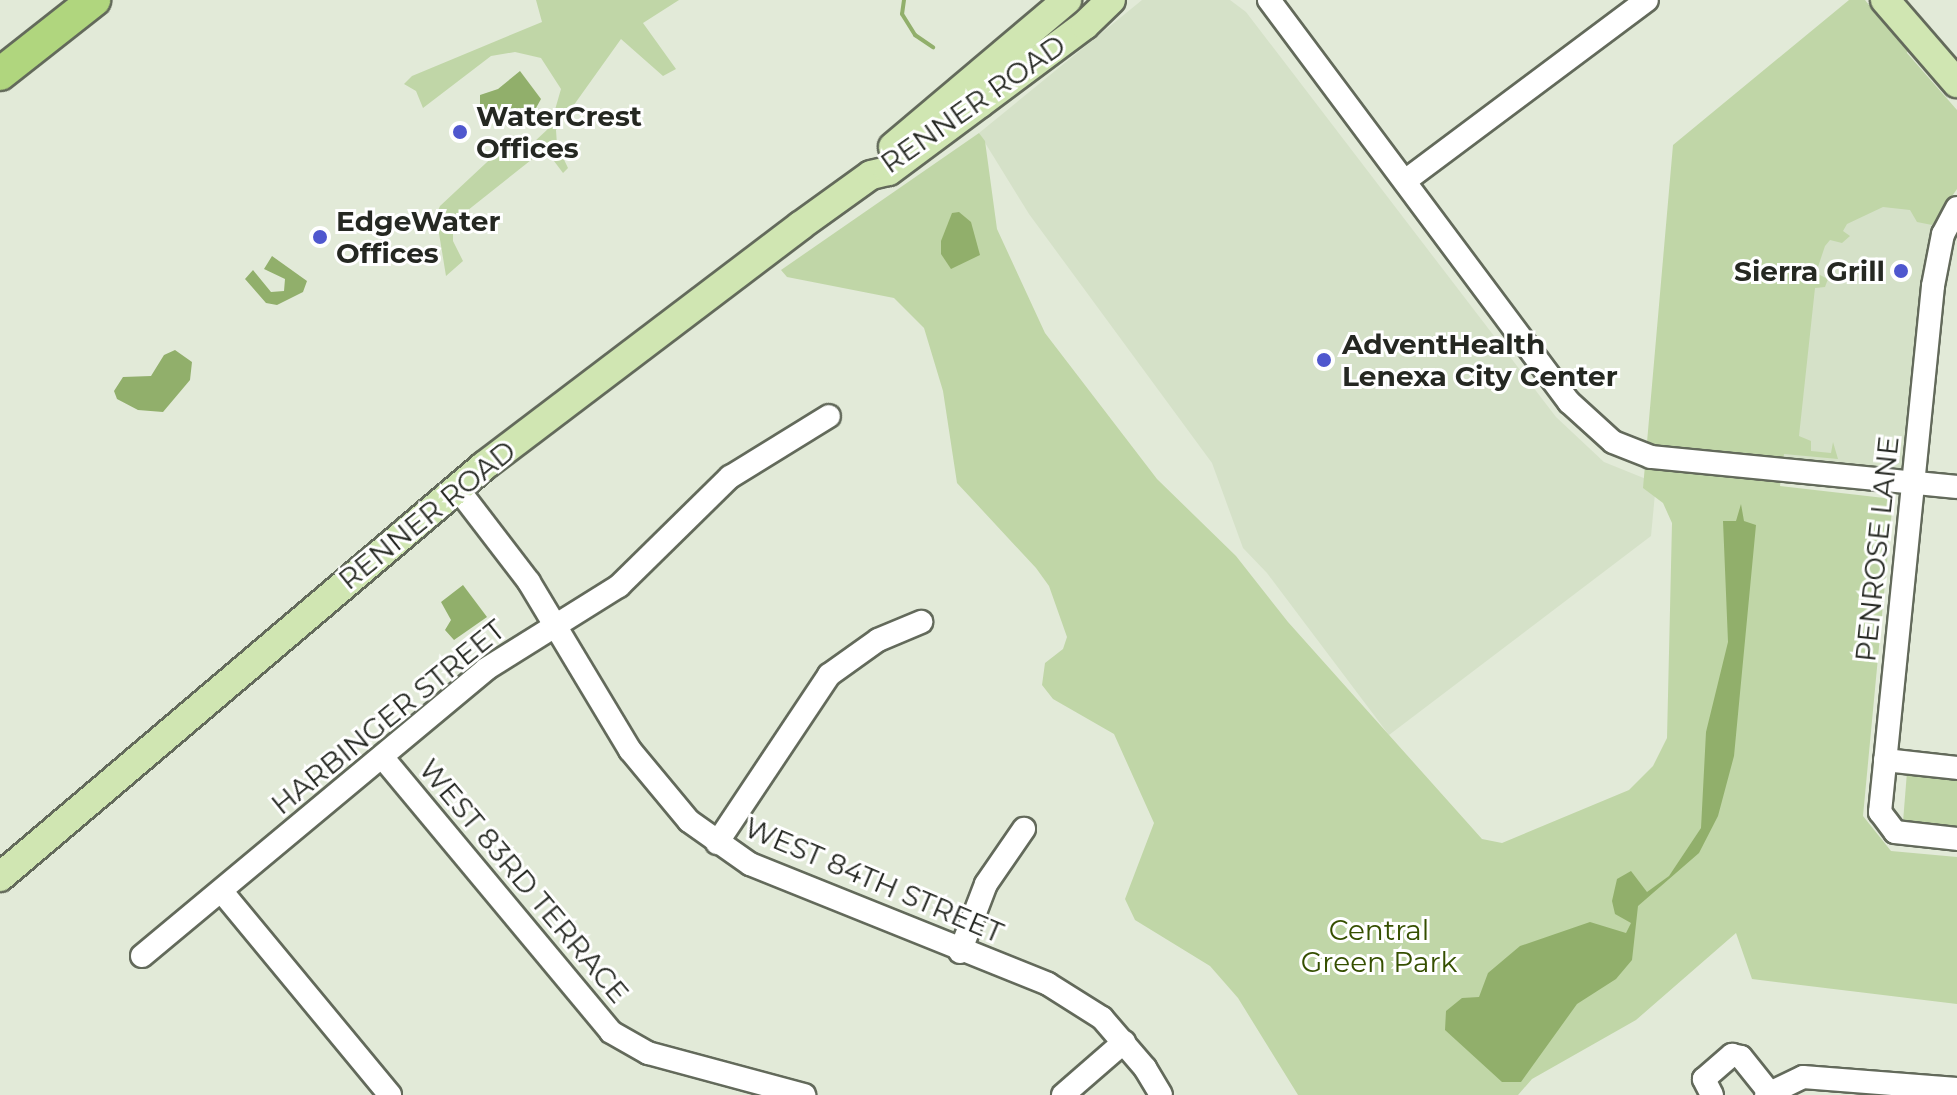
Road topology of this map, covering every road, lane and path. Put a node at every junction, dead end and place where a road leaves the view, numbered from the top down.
1 (94, 0) edge
2 (1067, 0) edge
3 (1111, 0) edge
4 (1647, 0) edge
5 (1885, 0) edge
6 (1269, 1) edge
7 (0, 74) edge
8 (1957, 83) edge
9 (871, 175) junction
10 (1405, 181) junction
11 (1957, 208) edge
12 (829, 416) dead end
13 (1915, 483) junction
14 (1957, 487) edge
15 (457, 488) junction
16 (921, 622) dead end
17 (556, 625) junction
18 (383, 758) junction
19 (1885, 760) junction
20 (1957, 768) edge
21 (1024, 829) dead end
22 (1957, 839) edge
23 (717, 843) junction
24 (0, 877) edge
25 (223, 893) junction
26 (960, 952) junction
27 (142, 956) dead end
28 (1124, 1042) junction
29 (760, 1088) edge
30 (1957, 1089) edge
31 (1767, 1093) edge
32 (390, 1095) edge
33 (804, 1095) edge
34 (1063, 1095) edge
35 (1161, 1095) edge
36 (1712, 1095) edge

1 - 7 highway
2 - 9 main road, RENNER ROAD
3 - 9 main road, RENNER ROAD
4 - 10 street
5 - 8 main road
6 - 10 street
9 - 15 main road, RENNER ROAD
10 - 13 street
11 - 13 street, PENROSE LANE
12 - 17 street, HARBINGER STREET
13 - 14 street
13 - 19 street, PENROSE LANE
15 - 17 street, WEST 84TH STREET
15 - 24 main road, RENNER ROAD
16 - 23 street
17 - 18 street, HARBINGER STREET
17 - 23 street, WEST 84TH STREET
18 - 25 street, HARBINGER STREET
18 - 29 street, WEST 83RD TERRACE
19 - 20 street
19 - 22 street, PENROSE LANE
21 - 26 street
23 - 26 street, WEST 84TH STREET
25 - 27 street, HARBINGER STREET
25 - 32 street
26 - 28 street, WEST 84TH STREET
28 - 34 street
28 - 35 street, WEST 84TH STREET
29 - 33 street, WEST 83RD TERRACE
30 - 31 street
31 - 36 street

